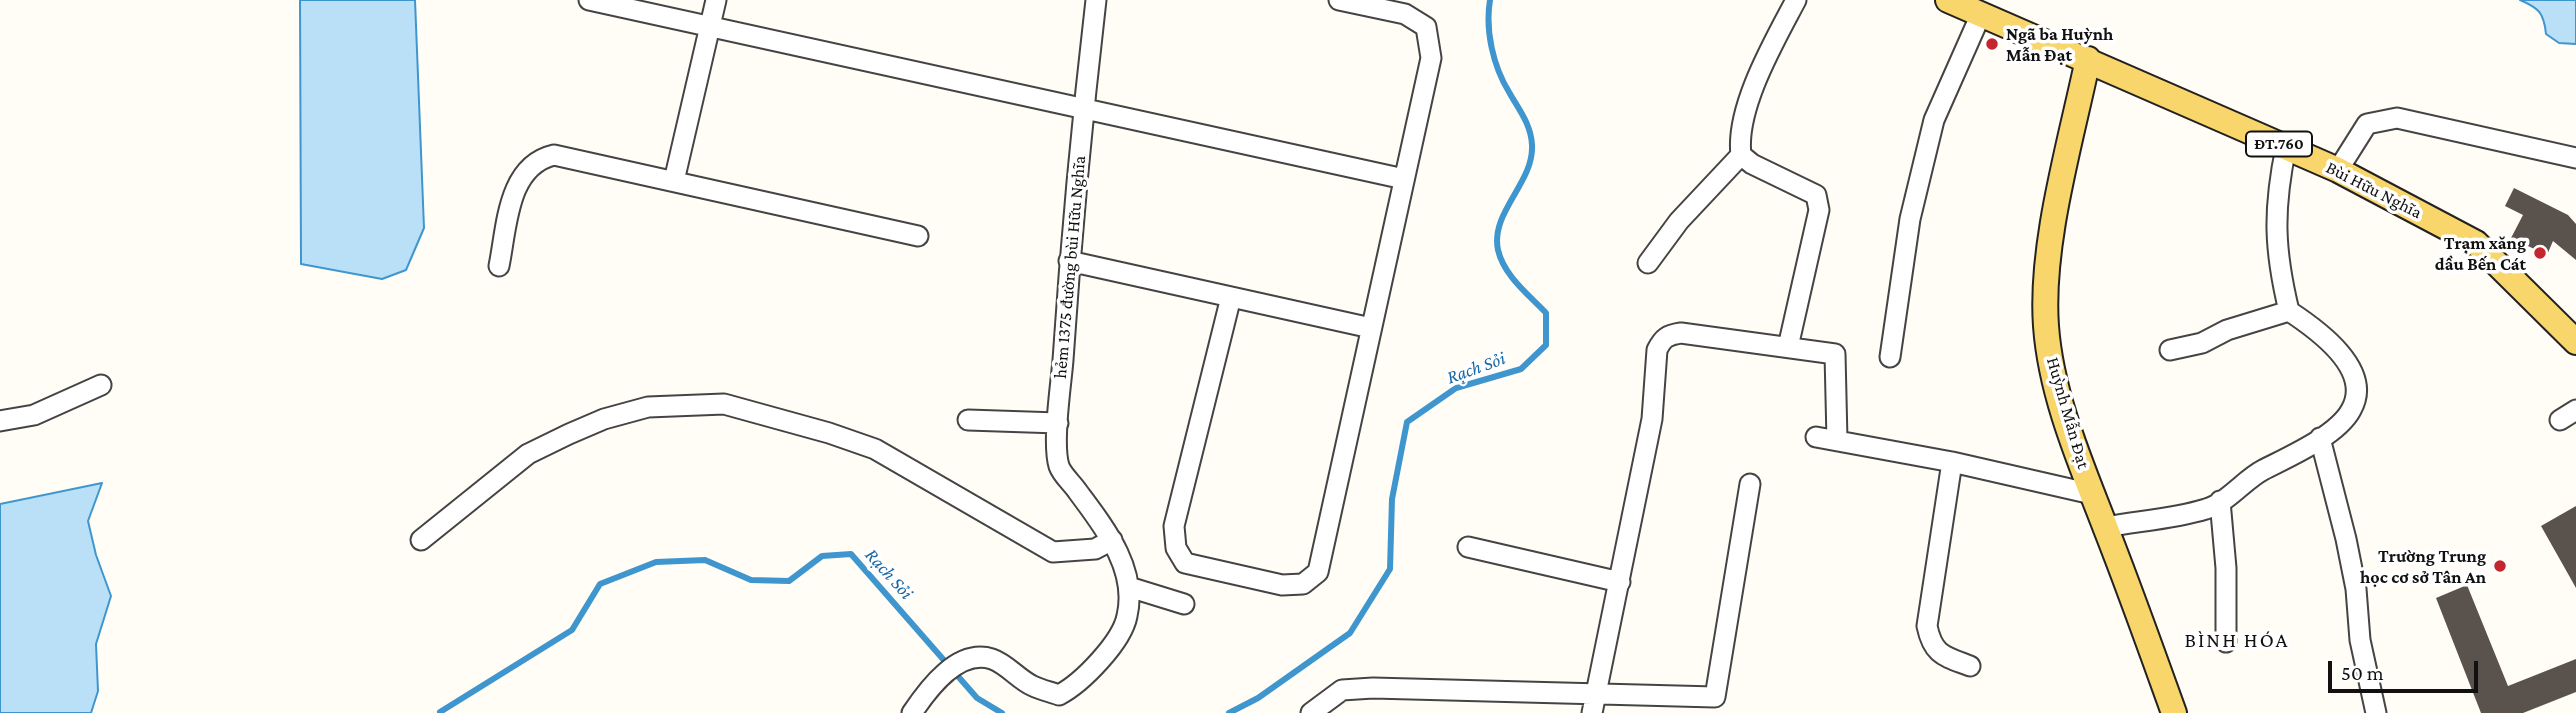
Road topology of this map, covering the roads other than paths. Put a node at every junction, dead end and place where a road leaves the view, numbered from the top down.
1 (589, 0) edge
2 (716, 0) edge
3 (1096, 0) edge
4 (1339, 0) edge
5 (1797, 0) edge
6 (1948, 0) edge
7 (1981, 14) junction
8 (709, 26) junction
9 (2088, 60) junction
10 (1083, 109) junction
11 (2286, 147) junction
12 (1741, 155) junction
13 (2576, 158) edge
14 (2338, 170) junction
15 (1404, 179) junction
16 (674, 181) junction
17 (918, 236) dead end
18 (1069, 261) junction
19 (1648, 263) dead end
20 (499, 266) dead end
21 (1231, 297) junction
22 (2289, 311) junction
23 (1371, 328) junction
24 (2576, 342) edge
25 (1788, 347) junction
26 (2170, 350) dead end
27 (1890, 357) dead end
28 (101, 386) dead end
29 (968, 420) dead end
30 (0, 421) edge
31 (1058, 423) junction
32 (1816, 437) dead end
33 (2320, 438) junction
34 (1837, 440) junction
35 (1952, 462) junction
36 (1750, 484) dead end
37 (2092, 494) junction
38 (2220, 501) junction
39 (2106, 527) junction
40 (421, 540) dead end
41 (1112, 540) junction
42 (1468, 547) dead end
43 (1620, 582) junction
44 (1129, 587) junction
45 (1184, 604) dead end
46 (2226, 642) dead end
47 (1970, 666) dead end
48 (1594, 693) junction
49 (912, 713) edge
50 (1311, 713) edge
51 (1592, 713) edge
52 (2175, 713) edge
53 (2376, 713) edge

1 - 8 street
2 - 8 street
3 - 10 street, hẻm 1375 đường bùi Hữu Nghĩa
4 - 15 street
5 - 12 street
6 - 7 main road, Bùi Hữu Nghĩa / ĐT.760
7 - 9 main road, Bùi Hữu Nghĩa / ĐT.760
7 - 27 street
8 - 10 street
8 - 16 street
9 - 11 main road, Bùi Hữu Nghĩa / ĐT.760
9 - 37 main road, Huỳnh Mẫn Đạt
10 - 15 street
10 - 18 street, hẻm 1375 đường bùi Hữu Nghĩa
11 - 14 main road, Bùi Hữu Nghĩa / ĐT.760
11 - 22 street
12 - 19 street
12 - 25 street
13 - 14 street
14 - 24 main road, Bùi Hữu Nghĩa / ĐT.760
15 - 23 street
16 - 17 street
16 - 20 street
18 - 21 street
18 - 31 street, hẻm 1375 đường bùi Hữu Nghĩa
21 - 23 street
21 - 23 street
22 - 26 street
22 - 33 street
25 - 34 street
25 - 43 street
28 - 30 street
29 - 31 street
31 - 41 street, hẻm 1375 đường bùi Hữu Nghĩa
32 - 34 street
33 - 38 street
33 - 53 street
34 - 35 street
35 - 37 street
35 - 47 street
36 - 48 street
37 - 39 main road, Huỳnh Mẫn Đạt
38 - 39 street
38 - 46 street
39 - 52 main road, Huỳnh Mẫn Đạt
40 - 41 street
41 - 44 street, hẻm 1375 đường bùi Hữu Nghĩa
42 - 43 street
43 - 48 street
44 - 45 street
44 - 49 street
48 - 50 street
48 - 51 street

